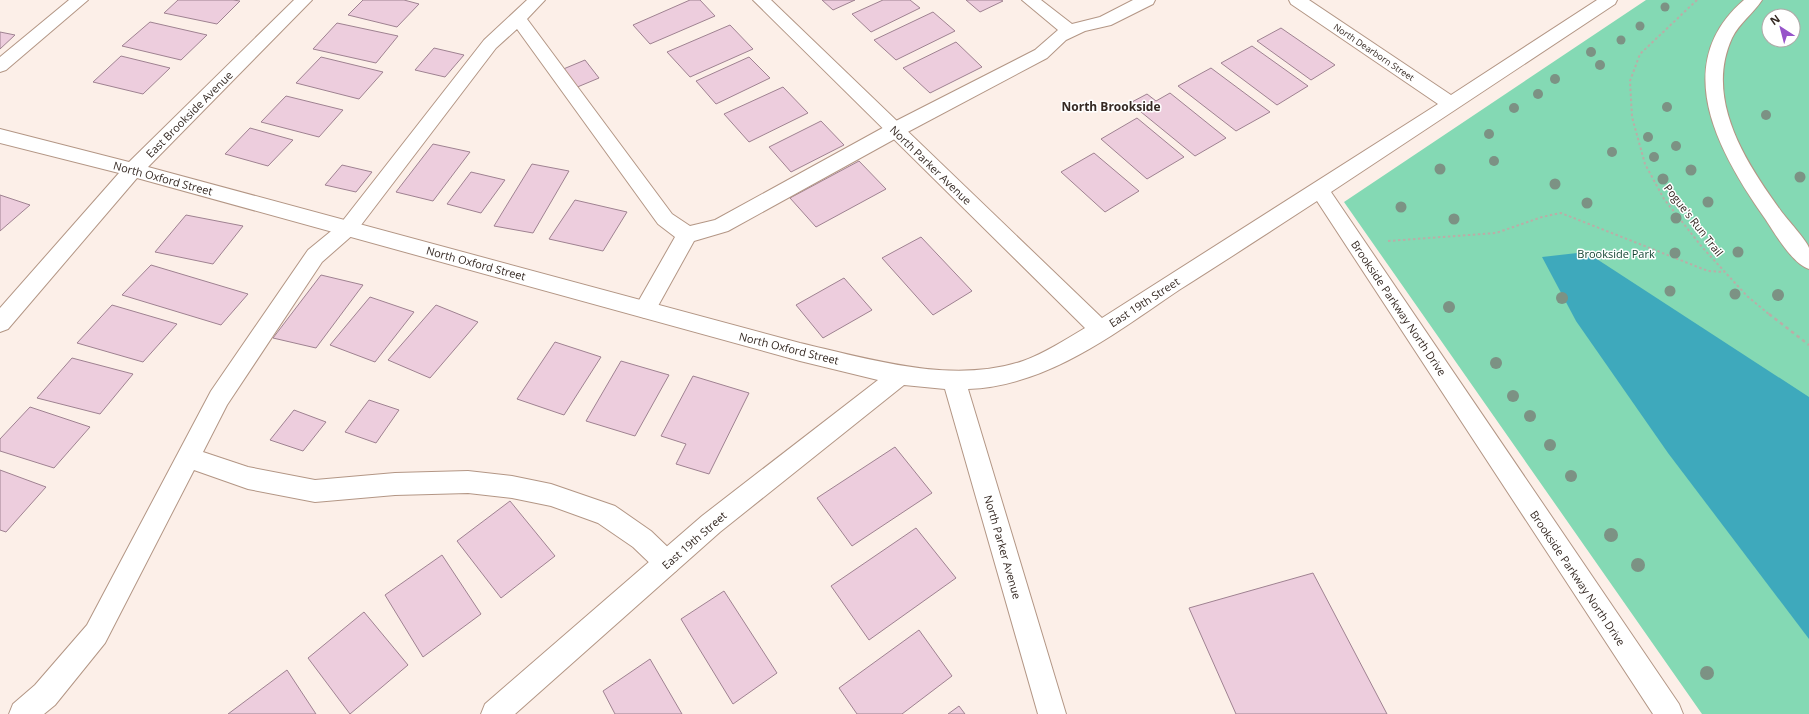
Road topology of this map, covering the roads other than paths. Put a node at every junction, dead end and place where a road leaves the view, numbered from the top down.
1 (80, 0) edge
2 (304, 0) edge
3 (537, 0) edge
4 (761, 0) edge
5 (1030, 0) edge
6 (1147, 0) edge
7 (1297, 0) edge
8 (1609, 0) edge
9 (1754, 0) edge
10 (518, 18) junction
11 (1070, 31) junction
12 (0, 66) edge
13 (1451, 104) junction
14 (895, 130) junction
15 (0, 136) edge
16 (133, 170) junction
17 (1320, 190) junction
18 (348, 228) junction
19 (687, 235) junction
20 (1809, 261) edge
21 (645, 310) junction
22 (0, 323) edge
23 (1101, 330) junction
24 (900, 375) junction
25 (954, 380) junction
26 (188, 458) junction
27 (667, 563) junction
28 (23, 714) edge
29 (496, 714) edge
30 (1052, 714) edge
31 (1669, 714) edge

1 - 12 street
2 - 16 street, East Brookside Avenue
3 - 10 street
4 - 14 street, North Parker Avenue
5 - 11 street
6 - 11 street
7 - 13 street, North Dearborn Street
8 - 13 street
9 - 20 street
10 - 18 street
10 - 19 street
11 - 14 street
13 - 17 street
14 - 19 street
14 - 23 street, North Parker Avenue
15 - 16 street, North Oxford Street
16 - 18 street, North Oxford Street
16 - 22 street, East Brookside Avenue
17 - 23 street, East 19th Street
17 - 31 street, Brookside Parkway North Drive
18 - 21 street, North Oxford Street
18 - 26 street
19 - 21 street
21 - 24 street, North Oxford Street
23 - 25 street, East 19th Street
24 - 25 street, North Oxford Street
24 - 27 street, East 19th Street
25 - 30 street, North Parker Avenue
26 - 27 street
26 - 28 street
27 - 29 street, East 19th Street

